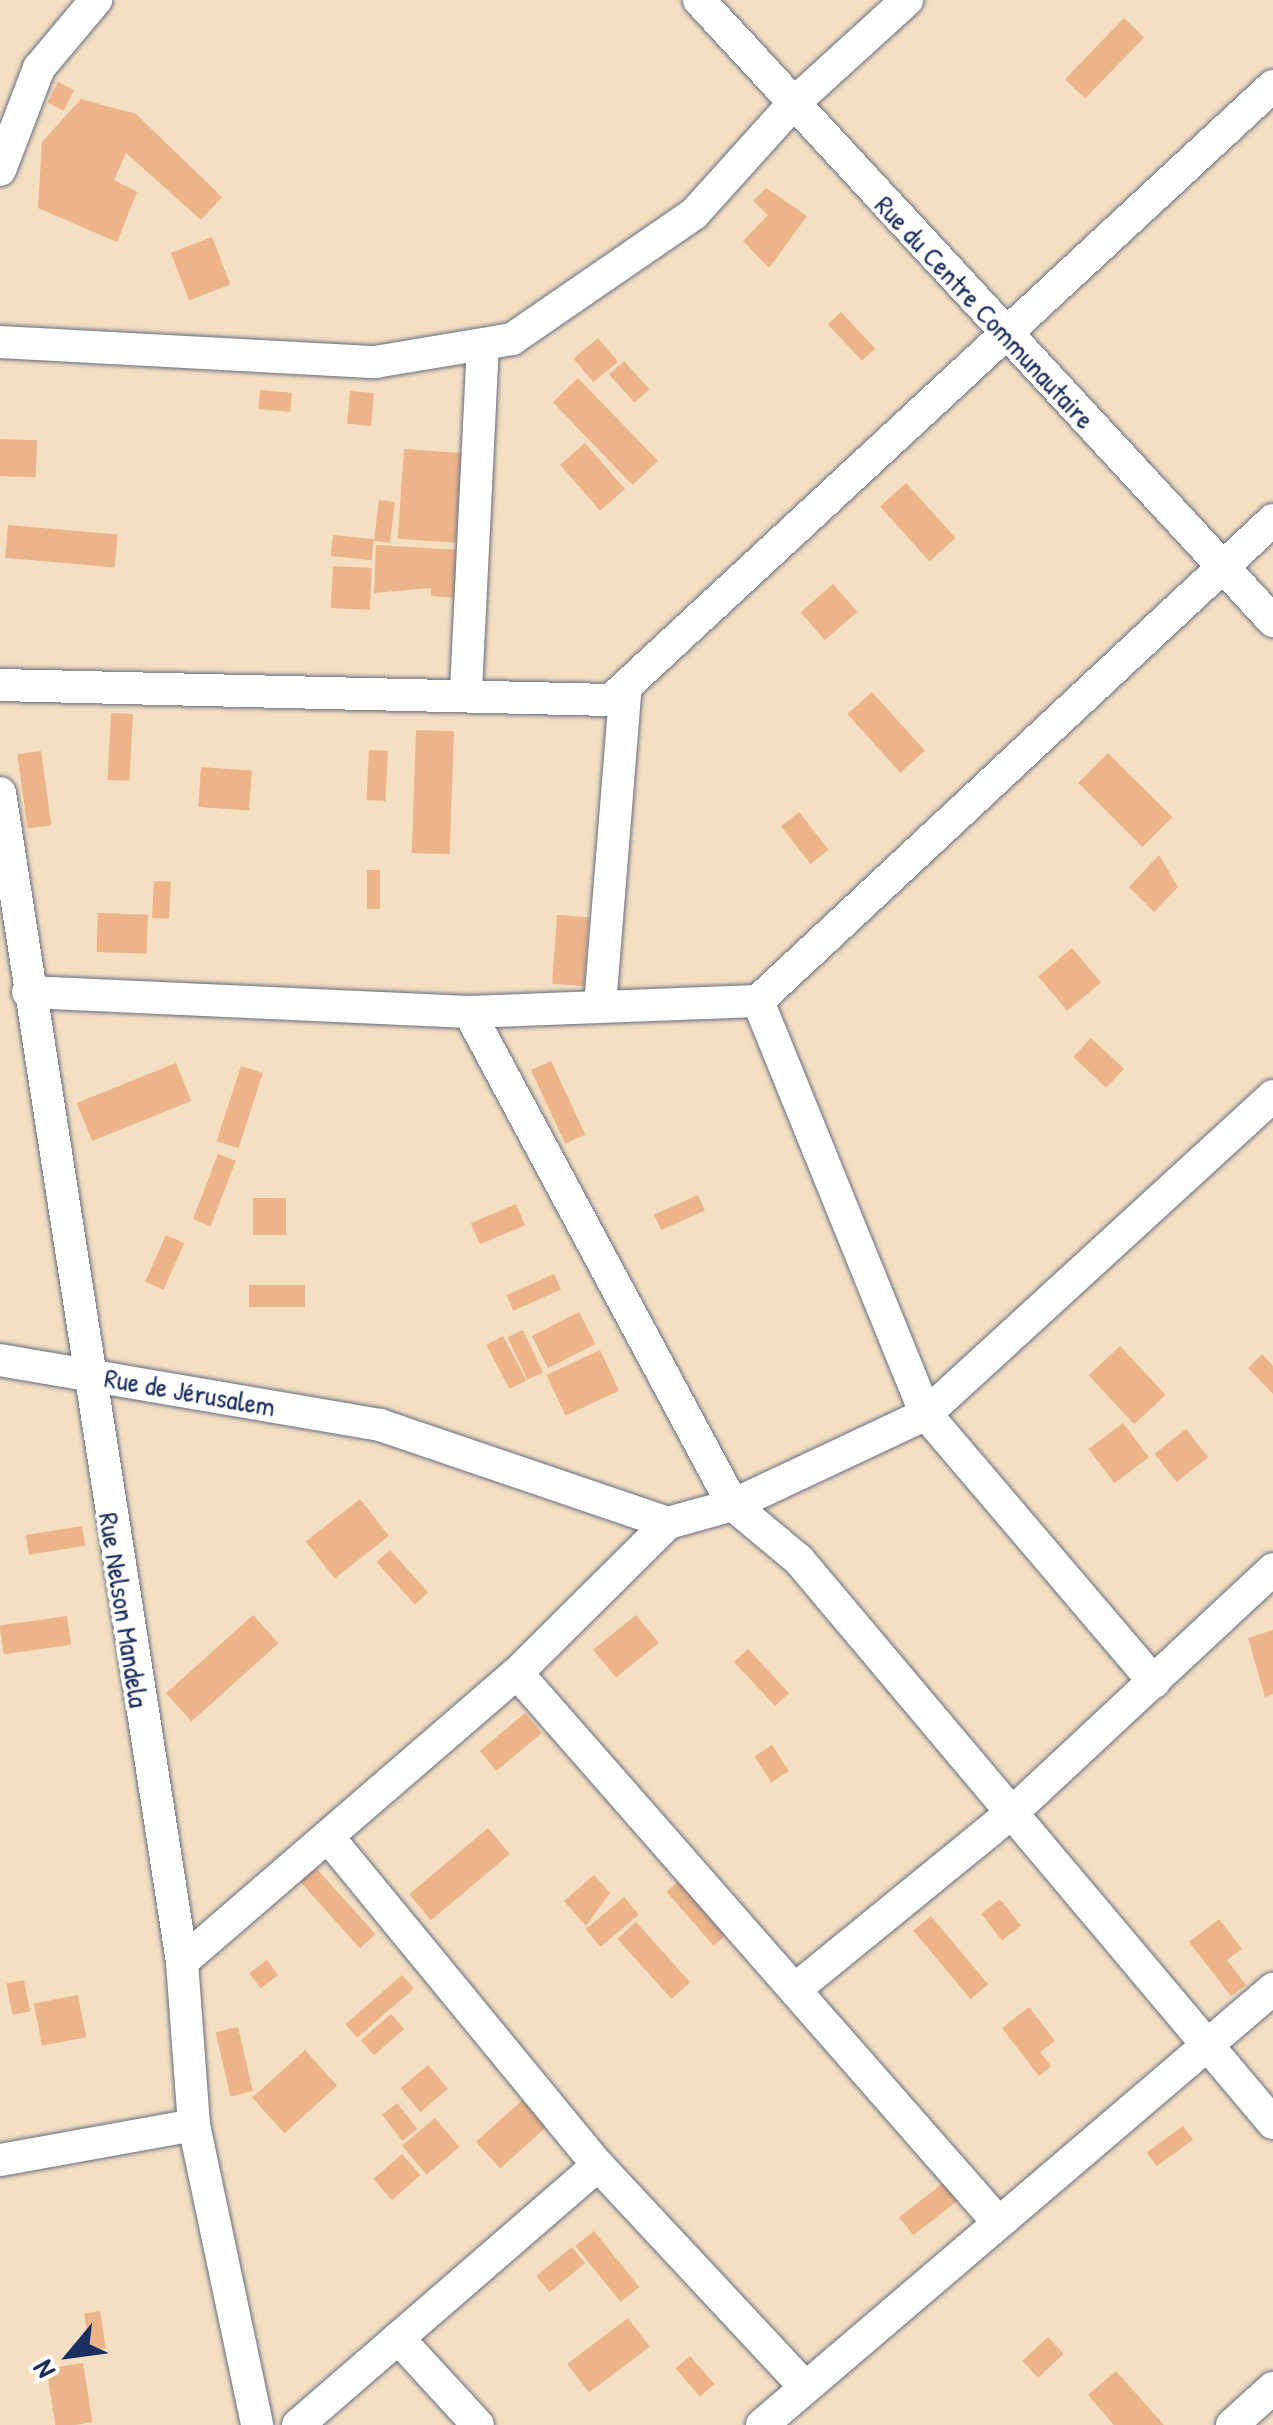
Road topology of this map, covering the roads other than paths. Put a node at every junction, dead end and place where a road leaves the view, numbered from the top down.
1 (96, 0) edge
2 (699, 0) edge
3 (907, 0) edge
4 (1273, 86) edge
5 (794, 104) junction
6 (0, 170) edge
7 (1008, 337) junction
8 (0, 342) edge
9 (483, 350) junction
10 (1273, 520) edge
11 (1222, 568) junction
12 (1273, 621) edge
13 (0, 684) edge
14 (466, 691) junction
15 (626, 694) junction
16 (0, 794) edge
17 (28, 992) junction
18 (758, 1001) junction
19 (600, 1006) junction
20 (470, 1012) junction
21 (1273, 1096) edge
22 (0, 1360) edge
23 (85, 1374) junction
24 (926, 1414) junction
25 (733, 1505) junction
26 (668, 1522) junction
27 (1273, 1569) edge
28 (516, 1673) junction
29 (1154, 1682) junction
30 (1014, 1810) junction
31 (328, 1838) junction
32 (182, 1962) junction
33 (798, 1987) junction
34 (1273, 1989) edge
35 (1204, 2045) junction
36 (1273, 2123) edge
37 (194, 2125) junction
38 (0, 2160) edge
39 (598, 2165) junction
40 (997, 2221) junction
41 (398, 2338) junction
42 (804, 2386) junction
43 (1273, 2388) edge
44 (258, 2425) edge
45 (298, 2425) edge
46 (478, 2425) edge
47 (762, 2425) edge
48 (1232, 2425) edge

1 - 6 street
2 - 5 street, Rue du Centre Communautaire
3 - 5 street
4 - 7 street
5 - 7 street, Rue du Centre Communautaire
5 - 9 street
7 - 11 street, Rue du Centre Communautaire
7 - 15 street
8 - 9 street
9 - 14 street
10 - 11 street
11 - 12 street, Rue du Centre Communautaire
11 - 18 street
13 - 14 street
14 - 15 street
15 - 19 street
16 - 17 street, Rue Nelson Mandela
17 - 20 street
17 - 23 street, Rue Nelson Mandela
18 - 19 street
18 - 24 street
19 - 20 street
20 - 25 street
21 - 24 street
22 - 23 street, Rue de Jérusalem
23 - 26 street, Rue de Jérusalem
23 - 32 street, Rue Nelson Mandela
24 - 25 street
24 - 29 street
25 - 26 street
25 - 30 street
26 - 28 street
27 - 29 street
28 - 31 street
28 - 33 street
29 - 30 street
30 - 33 street
30 - 35 street
31 - 32 street
31 - 39 street
32 - 37 street, Rue Nelson Mandela
33 - 40 street
34 - 35 street
35 - 36 street
35 - 40 street
37 - 38 street
37 - 44 street, Rue Nelson Mandela
39 - 41 street
39 - 42 street
40 - 42 street
41 - 45 street
41 - 46 street
42 - 47 street
43 - 48 street

